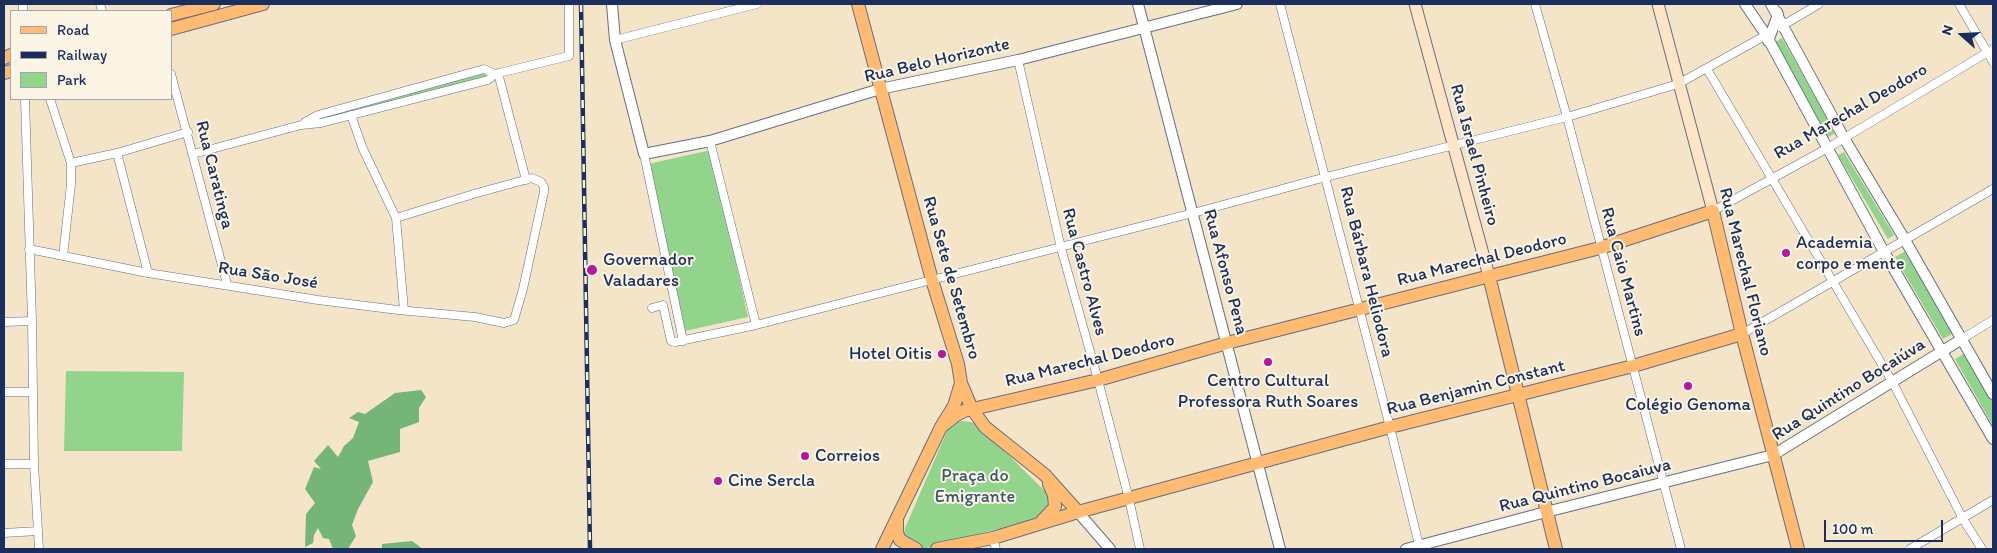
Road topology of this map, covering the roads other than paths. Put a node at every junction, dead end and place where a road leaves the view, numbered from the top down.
1 (214, 4) edge
2 (263, 4) edge
3 (569, 4) edge
4 (612, 4) edge
5 (757, 4) edge
6 (858, 4) edge
7 (1138, 4) edge
8 (1238, 4) edge
9 (1280, 4) edge
10 (1415, 4) edge
11 (1534, 4) edge
12 (1658, 4) edge
13 (1745, 4) edge
14 (1771, 4) edge
15 (1775, 4) edge
16 (1819, 4) edge
17 (1959, 4) edge
18 (172, 11) edge
19 (1778, 16) junction
20 (1783, 26) junction
21 (1144, 27) junction
22 (172, 29) edge
23 (1768, 36) junction
24 (615, 40) junction
25 (1991, 51) edge
26 (1018, 60) junction
27 (1993, 62) edge
28 (1707, 69) junction
29 (497, 73) junction
30 (172, 77) edge
31 (1678, 84) junction
32 (880, 89) junction
33 (25, 100) edge
34 (50, 100) edge
35 (350, 115) junction
36 (1567, 117) junction
37 (302, 125) junction
38 (188, 132) junction
39 (1844, 138) junction
40 (710, 141) junction
41 (1454, 144) junction
42 (1826, 149) junction
43 (117, 153) junction
44 (193, 154) junction
45 (644, 154) junction
46 (72, 163) junction
47 (1326, 176) junction
48 (1771, 178) junction
49 (526, 180) junction
50 (1993, 189) edge
51 (1713, 211) junction
52 (1194, 213) junction
53 (396, 218) junction
54 (1905, 240) junction
55 (1061, 248) junction
56 (1600, 248) junction
57 (28, 249) junction
58 (1884, 252) junction
59 (63, 256) junction
60 (148, 273) junction
61 (1489, 276) junction
62 (932, 280) junction
63 (1832, 282) junction
64 (227, 284) junction
65 (652, 308) dead end
66 (404, 310) junction
67 (1360, 310) junction
68 (1993, 320) edge
69 (32, 321) junction
70 (4, 322) edge
71 (756, 325) junction
72 (1742, 334) junction
73 (1962, 340) junction
74 (683, 341) junction
75 (1227, 343) junction
76 (1941, 352) junction
77 (1633, 366) junction
78 (1098, 380) junction
79 (961, 383) junction
80 (1893, 383) junction
81 (4, 392) edge
82 (34, 392) junction
83 (1993, 394) edge
84 (1520, 395) junction
85 (972, 409) junction
86 (941, 427) junction
87 (1390, 427) junction
88 (1993, 440) edge
89 (1773, 456) junction
90 (4, 464) edge
91 (34, 464) junction
92 (1259, 464) junction
93 (1045, 476) junction
94 (1665, 482) junction
95 (1129, 499) junction
96 (1993, 500) edge
97 (1078, 512) junction
98 (1546, 512) junction
99 (897, 518) junction
100 (1963, 519) junction
101 (1030, 528) junction
102 (4, 532) edge
103 (38, 532) junction
104 (995, 544) edge
105 (1420, 547) edge
106 (39, 549) edge
107 (882, 549) edge
108 (916, 549) edge
109 (937, 549) edge
110 (1110, 549) edge
111 (1140, 549) edge
112 (1280, 549) edge
113 (1406, 549) edge
114 (1556, 549) edge
115 (1681, 549) edge
116 (1798, 549) edge
117 (1910, 549) edge
118 (1982, 549) edge

1 - 18 main road
2 - 22 main road
3 - 29 street
4 - 24 street
5 - 24 street
6 - 32 main road, Rua Sete de Setembro
7 - 21 street, Rua Afonso Pena
8 - 21 street, Rua Belo Horizonte
9 - 47 street, Rua Bárbara Heliodora
10 - 41 main road, Rua Israel Pinheiro
11 - 36 street, Rua Caio Martins
12 - 31 main road, Rua Marechal Floriano
13 - 23 street
14 - 19 street
15 - 19 street
16 - 20 street
17 - 25 street
19 - 20 street
19 - 23 street
20 - 23 street
20 - 39 street
21 - 26 street, Rua Belo Horizonte
21 - 52 street, Rua Afonso Pena
23 - 28 street
23 - 42 street
24 - 45 street
25 - 27 street
25 - 39 street, Rua Marechal Deodoro
26 - 32 street, Rua Belo Horizonte
26 - 55 street, Rua Castro Alves
28 - 31 street
28 - 48 street
29 - 35 street
29 - 37 street
29 - 49 street
30 - 38 street, Rua Caratinga
31 - 36 street
31 - 51 main road, Rua Marechal Floriano
32 - 40 street, Rua Belo Horizonte
32 - 62 main road, Rua Sete de Setembro
33 - 57 street
34 - 46 street
35 - 37 street
35 - 53 street
36 - 41 street
36 - 56 street, Rua Caio Martins
37 - 44 street
38 - 43 street
38 - 44 street, Rua Caratinga
39 - 42 street, Rua Marechal Deodoro
39 - 54 street
40 - 45 street, Rua Belo Horizonte
40 - 71 street
41 - 47 street
41 - 61 main road, Rua Israel Pinheiro
42 - 48 street, Rua Marechal Deodoro
42 - 58 street
43 - 46 street
43 - 60 street
44 - 64 street, Rua Caratinga
45 - 74 street
46 - 59 street
47 - 52 street
47 - 67 street, Rua Bárbara Heliodora
48 - 51 street, Rua Marechal Deodoro
48 - 63 street
49 - 53 street
49 - 66 street, Rua São José
50 - 54 street, Rua Benjamin Constant
51 - 56 main road, Rua Marechal Deodoro
51 - 72 main road, Rua Marechal Floriano
52 - 55 street
52 - 75 street, Rua Afonso Pena
53 - 66 street
54 - 58 street, Rua Benjamin Constant
54 - 73 street
55 - 62 street
55 - 78 street, Rua Castro Alves
56 - 61 main road, Rua Marechal Deodoro
56 - 77 street, Rua Caio Martins
57 - 59 street, Rua São José
57 - 69 street
58 - 63 street, Rua Benjamin Constant
58 - 76 street
59 - 60 street, Rua São José
60 - 64 street, Rua São José
61 - 67 main road, Rua Marechal Deodoro
61 - 84 main road, Rua Israel Pinheiro
62 - 71 street
62 - 79 main road, Rua Sete de Setembro
63 - 72 street, Rua Benjamin Constant
63 - 80 street
64 - 66 street, Rua São José
65 - 74 street
67 - 75 main road, Rua Marechal Deodoro
67 - 87 street, Rua Bárbara Heliodora
68 - 73 street
69 - 70 street
69 - 82 street
71 - 74 street
72 - 77 main road, Rua Benjamin Constant
72 - 89 main road, Rua Marechal Floriano
73 - 76 street, Rua Quintino Bocaiúva
73 - 83 street
75 - 78 main road, Rua Marechal Deodoro
75 - 92 street, Rua Afonso Pena
76 - 80 street, Rua Quintino Bocaiúva
76 - 88 street
77 - 84 main road, Rua Benjamin Constant
77 - 94 street, Rua Caio Martins
78 - 85 main road, Rua Marechal Deodoro
78 - 95 street, Rua Castro Alves
79 - 85 main road
79 - 86 main road, Rua Sete de Setembro
80 - 89 street, Rua Quintino Bocaiúva
80 - 100 street
81 - 82 street
82 - 91 street
84 - 87 main road, Rua Benjamin Constant
84 - 98 main road, Rua Israel Pinheiro
85 - 86 main road, Rua Marechal Deodoro
85 - 93 main road
86 - 99 main road, Rua Sete de Setembro
87 - 92 main road, Rua Benjamin Constant
87 - 105 street, Rua Bárbara Heliodora
89 - 94 street, Rua Quintino Bocaiuva
89 - 116 main road, Rua Marechal Floriano
90 - 91 street
91 - 103 street
92 - 95 main road, Rua Benjamin Constant
92 - 112 street, Rua Afonso Pena
93 - 97 main road
93 - 101 main road
94 - 98 street, Rua Quintino Bocaiuva
94 - 115 street, Rua Caio Martins
95 - 97 main road, Rua Benjamin Constant
95 - 111 street, Rua Castro Alves
96 - 100 street
97 - 101 main road, Rua Benjamin Constant
97 - 110 street
98 - 105 street, Rua Quintino Bocaiuva
98 - 114 main road, Rua Israel Pinheiro
99 - 107 main road, Rua Sete de Setembro
99 - 108 main road
100 - 117 street
100 - 118 street
101 - 104 main road, Rua Benjamin Constant
102 - 103 street
103 - 106 street
104 - 109 main road, Rua Benjamin Constant
105 - 113 street, Rua Quintino Bocaiuva

